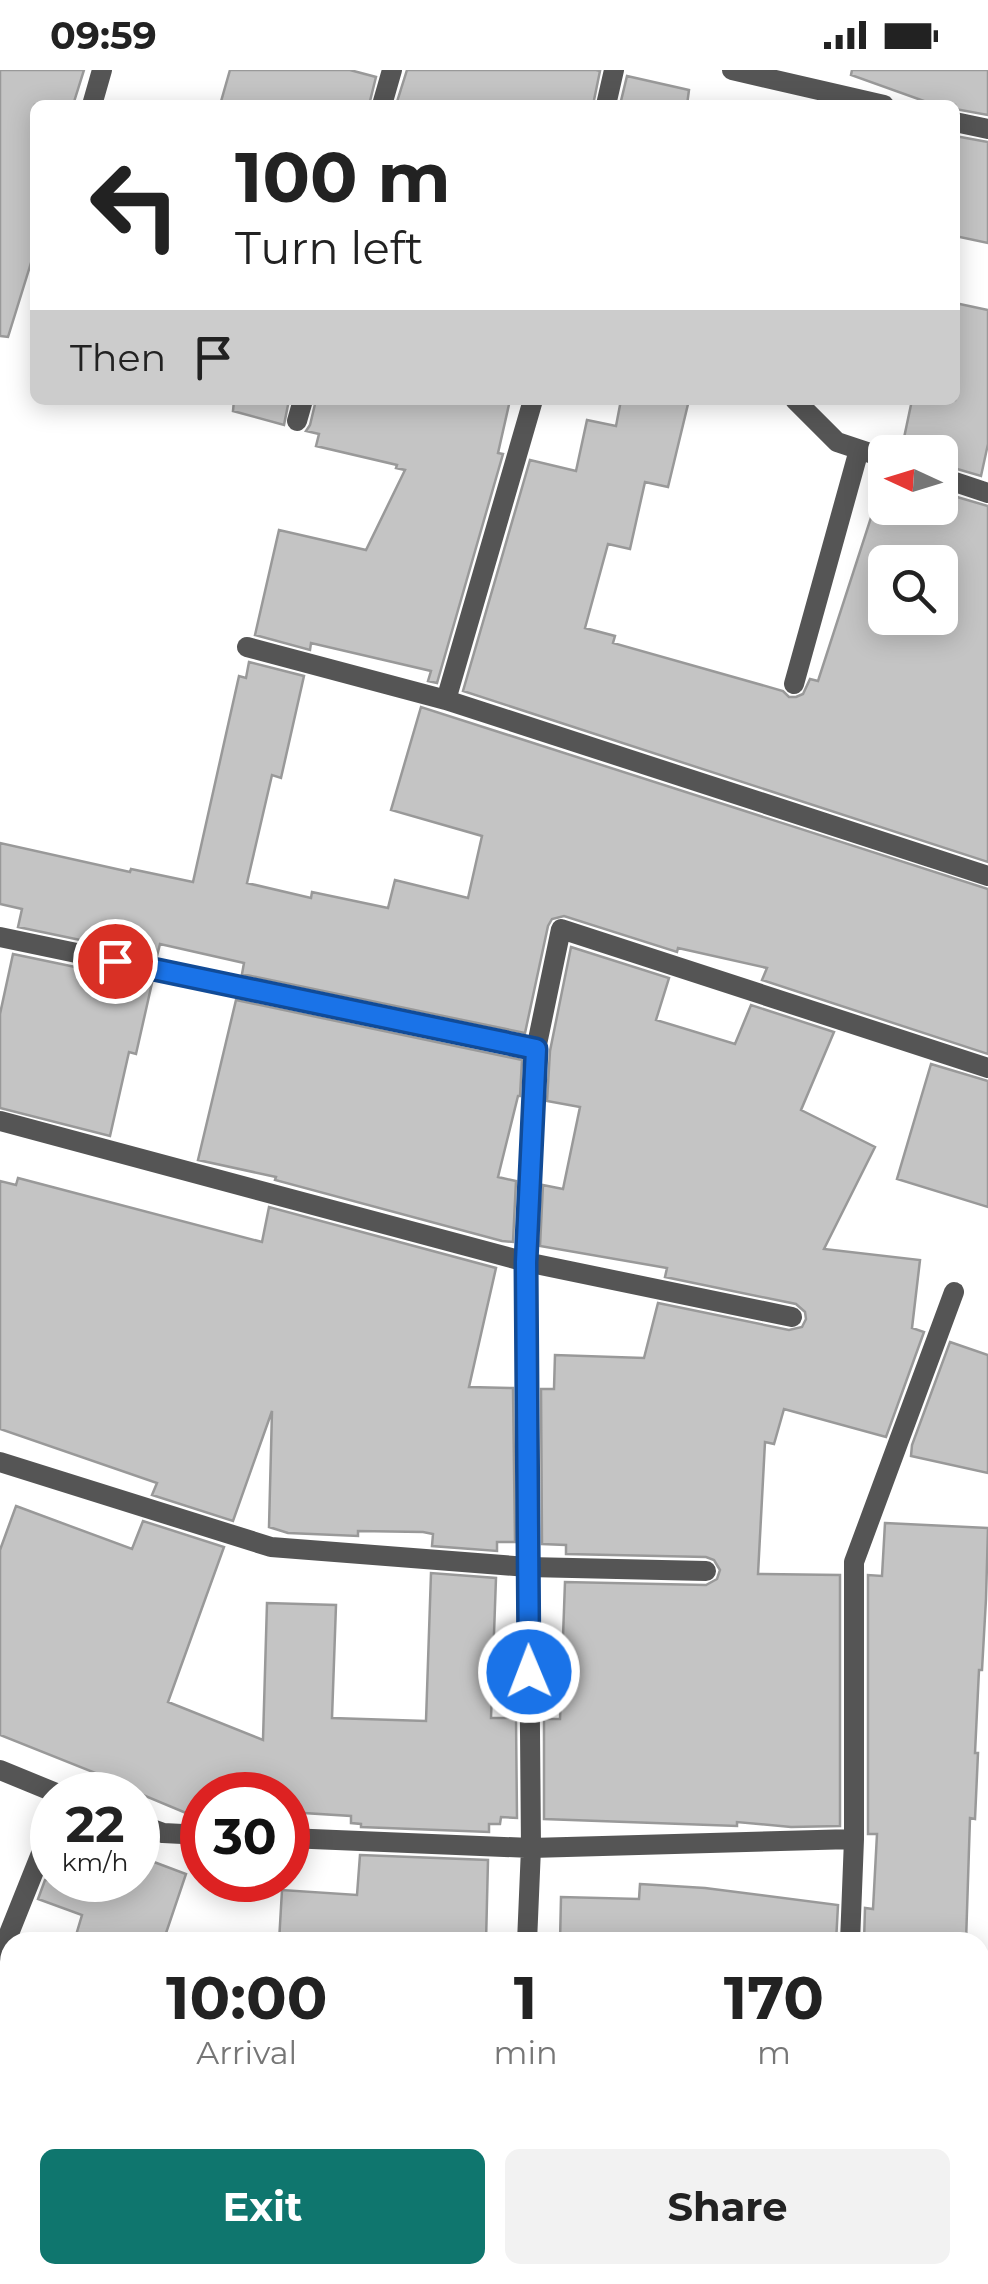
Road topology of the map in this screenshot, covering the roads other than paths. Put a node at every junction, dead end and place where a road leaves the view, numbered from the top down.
1 (102, 70) edge
2 (392, 70) edge
3 (614, 70) edge
4 (732, 70) edge
5 (93, 100) edge
6 (383, 100) edge
7 (607, 100) edge
8 (854, 100) edge
9 (960, 123) edge
10 (988, 129) edge
11 (302, 405) edge
12 (532, 405) edge
13 (799, 405) edge
14 (297, 421) dead end
15 (859, 450) junction
16 (868, 453) edge
17 (958, 482) edge
18 (987, 489) edge
19 (247, 646) dead end
20 (794, 684) dead end
21 (446, 700) junction
22 (988, 876) edge
23 (0, 937) edge
24 (536, 1049) junction
25 (988, 1068) edge
26 (0, 1121) edge
27 (526, 1262) junction
28 (954, 1292) dead end
29 (792, 1317) dead end
30 (0, 1462) edge
31 (528, 1567) junction
32 (706, 1571) dead end
33 (0, 1770) edge
34 (30, 1782) edge
35 (310, 1839) edge
36 (854, 1840) junction
37 (531, 1848) junction
38 (30, 1881) edge
39 (10, 1932) edge
40 (527, 1932) edge
41 (850, 1932) edge

1 - 5 street
2 - 6 street
3 - 7 street
4 - 8 street
9 - 10 street
11 - 14 street
12 - 21 street
13 - 15 street
15 - 16 street
15 - 20 street
17 - 18 street
19 - 21 street
21 - 22 street
23 - 24 street
24 - 25 street
24 - 27 street
26 - 27 street
27 - 29 street
27 - 31 street
28 - 36 street
30 - 31 street
31 - 32 street
31 - 37 street
33 - 34 street
35 - 37 street
36 - 37 street
36 - 41 street
37 - 40 street
38 - 39 street

